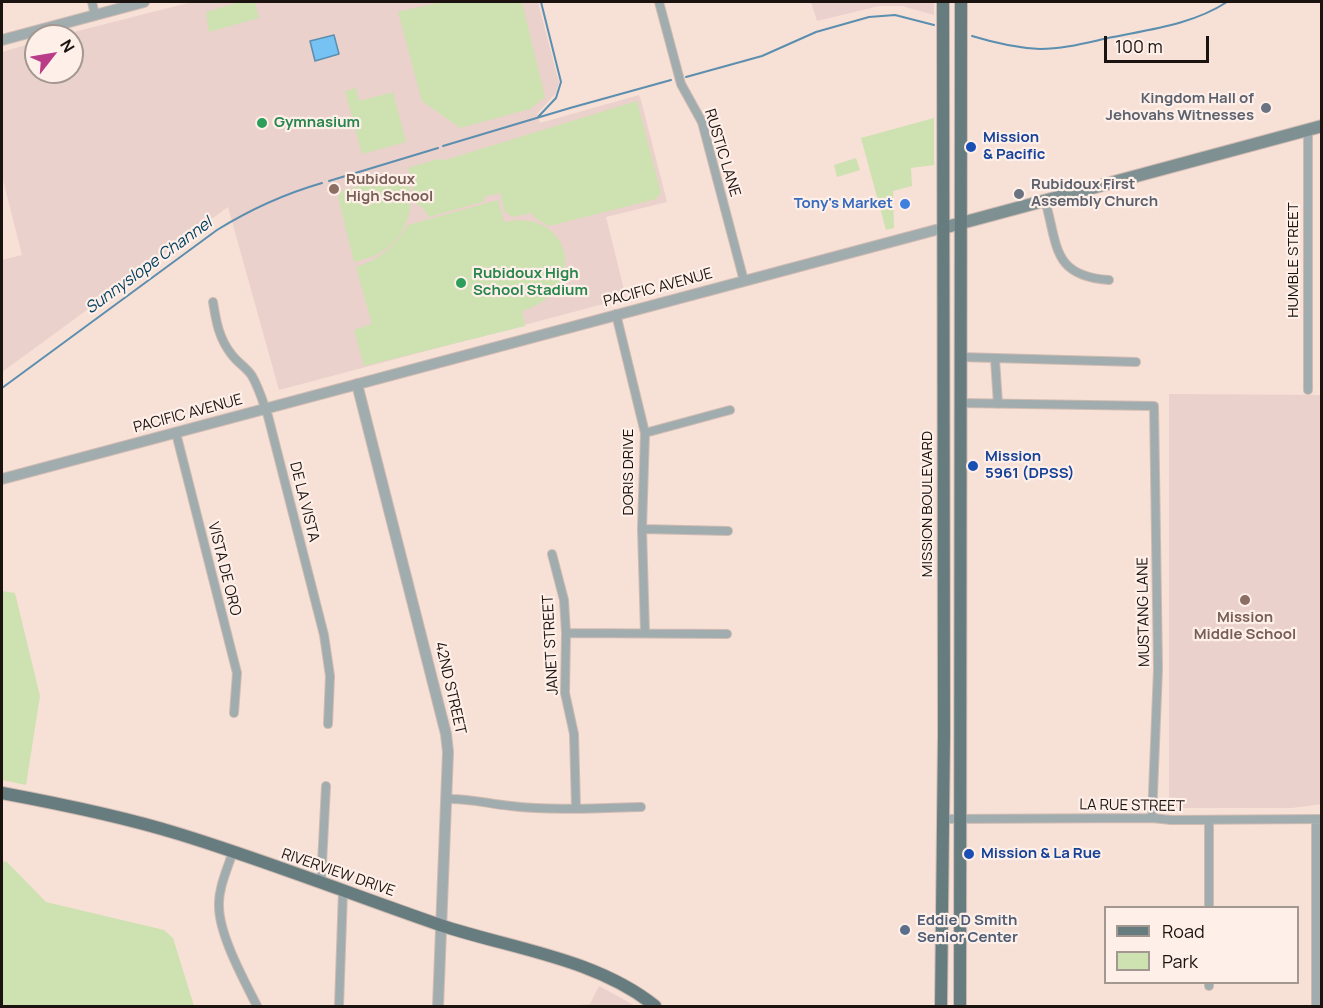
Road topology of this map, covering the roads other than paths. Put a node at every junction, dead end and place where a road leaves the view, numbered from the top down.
1 (92, 2) edge
2 (144, 2) edge
3 (658, 2) edge
4 (943, 2) edge
5 (961, 2) edge
6 (95, 15) junction
7 (2, 40) edge
8 (1322, 126) edge
9 (1308, 129) junction
10 (1046, 200) junction
11 (960, 223) junction
12 (943, 228) junction
13 (1109, 280) dead end
14 (744, 281) junction
15 (213, 302) dead end
16 (616, 314) junction
17 (960, 357) junction
18 (995, 359) junction
19 (1136, 362) dead end
20 (357, 384) junction
21 (1308, 390) dead end
22 (960, 403) junction
23 (998, 404) junction
24 (266, 408) junction
25 (730, 410) dead end
26 (176, 433) junction
27 (645, 433) junction
28 (2, 479) edge
29 (642, 529) junction
30 (728, 531) dead end
31 (552, 554) dead end
32 (645, 632) junction
33 (566, 633) junction
34 (727, 634) dead end
35 (234, 713) dead end
36 (328, 724) dead end
37 (326, 786) dead end
38 (2, 793) edge
39 (447, 799) junction
40 (641, 807) dead end
41 (576, 808) junction
42 (1152, 818) junction
43 (943, 819) junction
44 (960, 819) junction
45 (1209, 820) junction
46 (1319, 820) edge
47 (233, 852) junction
48 (321, 883) junction
49 (343, 891) junction
50 (1209, 906) edge
51 (441, 925) junction
52 (257, 1006) edge
53 (339, 1006) edge
54 (438, 1006) edge
55 (655, 1006) edge
56 (941, 1006) edge
57 (960, 1006) edge
58 (1316, 1006) edge

1 - 6 street
2 - 6 street
3 - 14 street, RUSTIC LANE
4 - 12 main road, MISSION BOULEVARD
5 - 11 main road
6 - 7 street
8 - 9 main road, PACIFIC AVENUE
9 - 10 main road, PACIFIC AVENUE
9 - 21 street, HUMBLE STREET
10 - 11 main road, PACIFIC AVENUE
10 - 13 street
11 - 12 main road, PACIFIC AVENUE
11 - 17 main road
12 - 14 street, PACIFIC AVENUE
12 - 43 main road, MISSION BOULEVARD
14 - 16 street, PACIFIC AVENUE
15 - 24 street, DE LA VISTA
16 - 20 street, PACIFIC AVENUE
16 - 27 street, DORIS DRIVE
17 - 18 street
17 - 22 main road
18 - 19 street
18 - 23 street
20 - 24 street, PACIFIC AVENUE
20 - 39 street, 42ND STREET
22 - 23 street
22 - 44 main road
23 - 42 street, MUSTANG LANE
24 - 26 street, PACIFIC AVENUE
24 - 36 street, DE LA VISTA
25 - 27 street
26 - 28 street, PACIFIC AVENUE
26 - 35 street, VISTA DE ORO
27 - 29 street, DORIS DRIVE
29 - 30 street
29 - 32 street, DORIS DRIVE
31 - 33 street, JANET STREET
32 - 33 street
32 - 34 street
33 - 41 street, JANET STREET
37 - 48 street
38 - 47 main road, RIVERVIEW DRIVE
39 - 41 street
39 - 51 street, 42ND STREET
40 - 41 street
42 - 44 street, LA RUE STREET
42 - 45 street, LA RUE STREET
43 - 44 street, LA RUE STREET
43 - 56 main road, MISSION BOULEVARD
44 - 57 main road
45 - 46 street, LA RUE STREET
45 - 50 street
46 - 58 street
47 - 48 main road, RIVERVIEW DRIVE
47 - 52 street
48 - 49 main road, RIVERVIEW DRIVE
49 - 51 main road, RIVERVIEW DRIVE
49 - 53 street
51 - 54 street, 42ND STREET
51 - 55 main road, RIVERVIEW DRIVE

